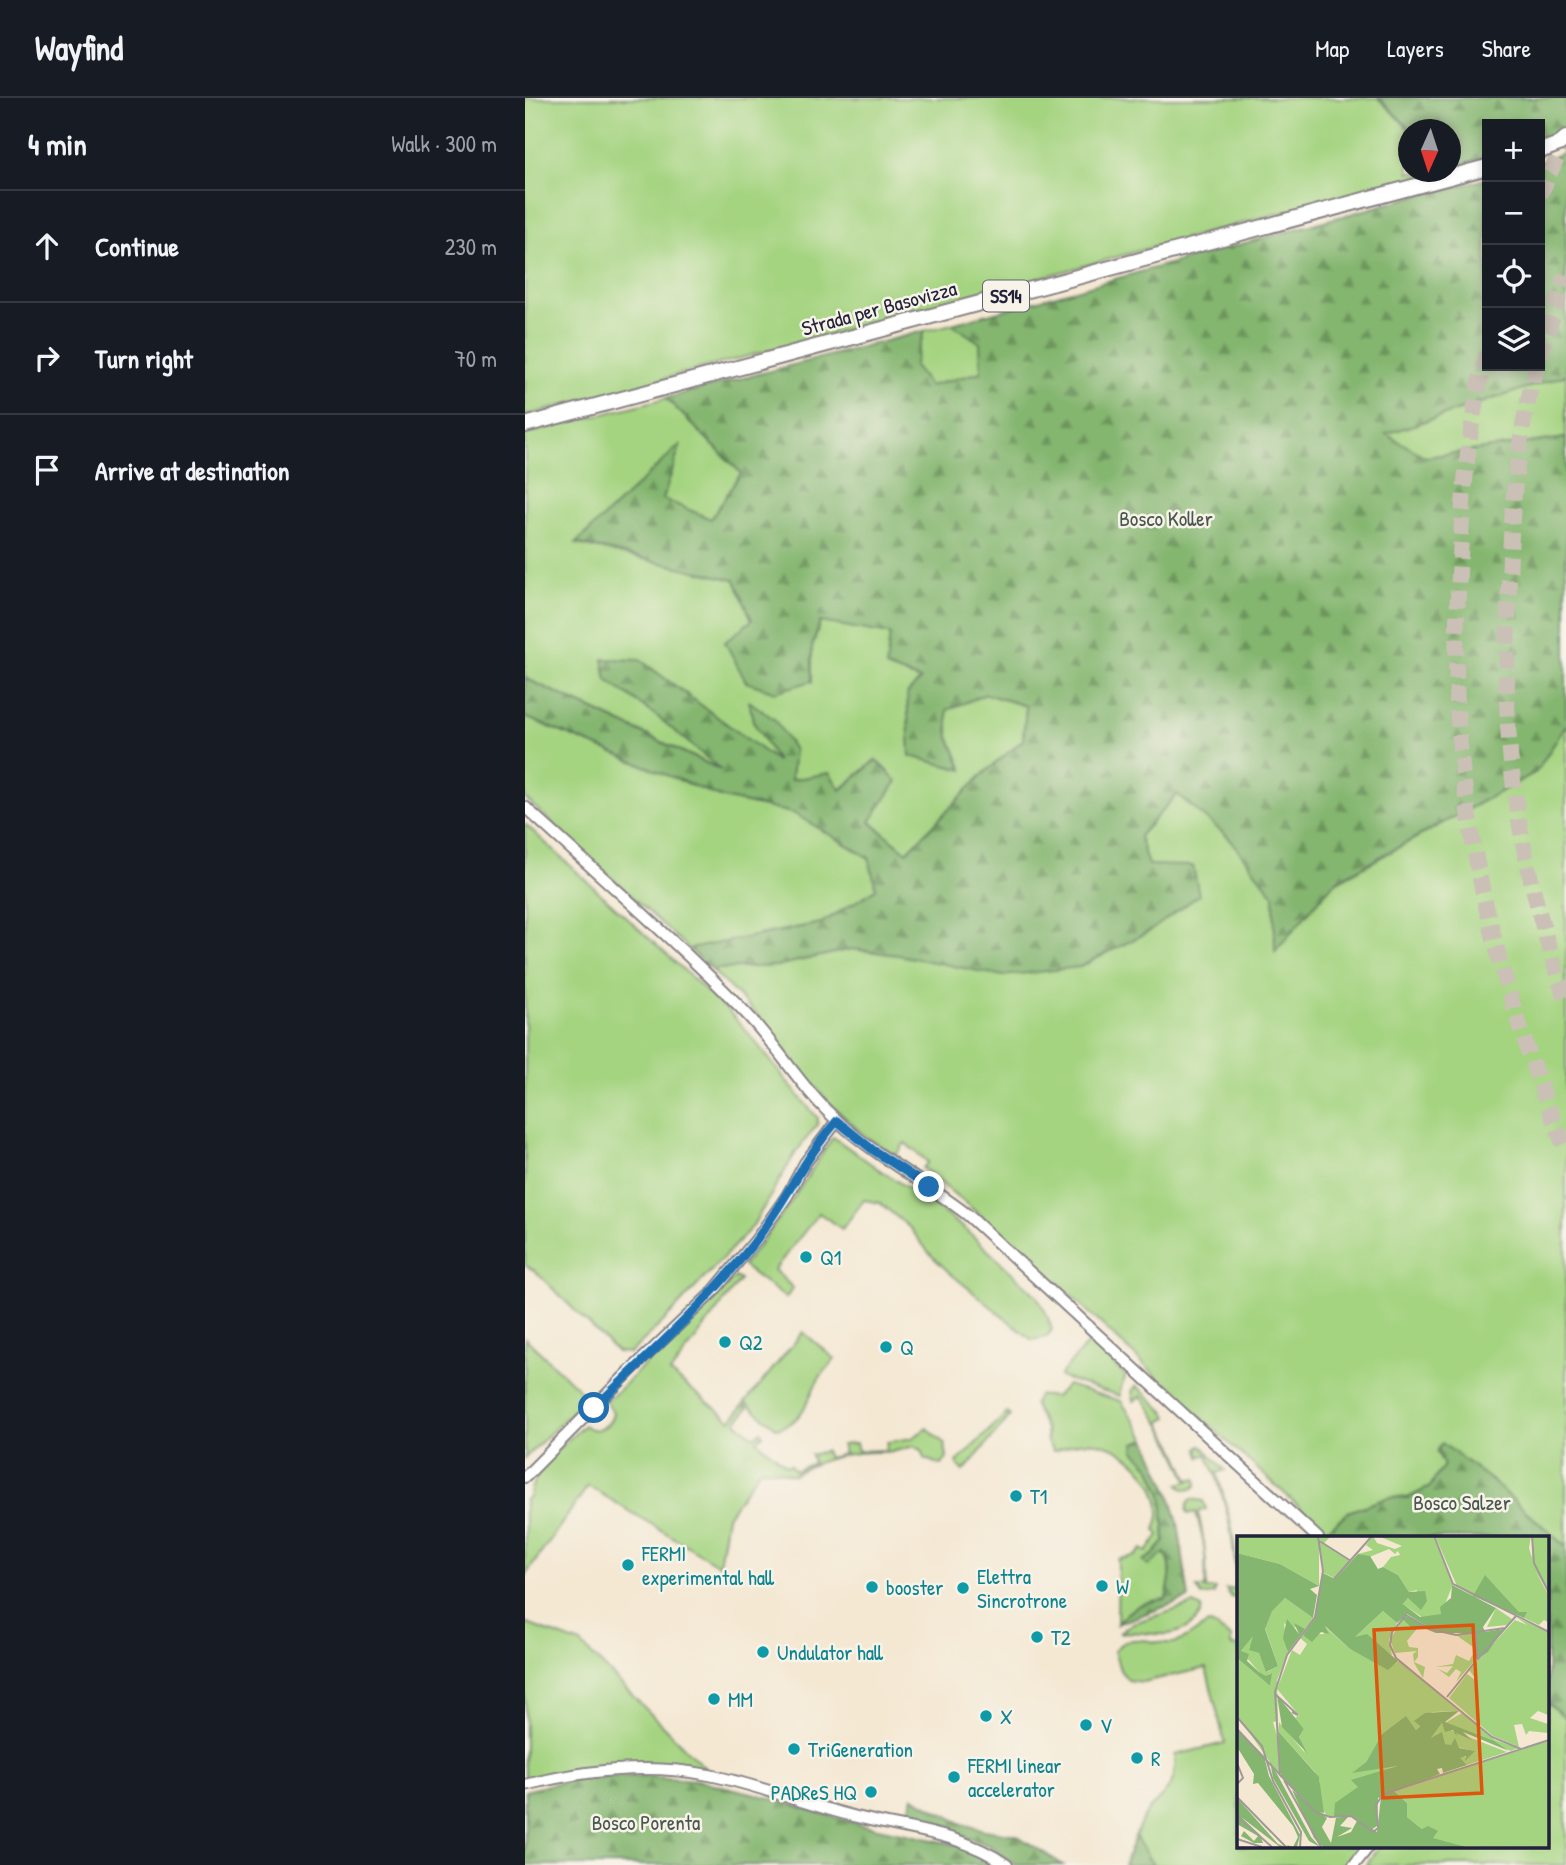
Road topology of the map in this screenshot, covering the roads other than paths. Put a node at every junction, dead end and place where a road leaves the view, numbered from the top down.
1 (1566, 138) edge
2 (1545, 148) edge
3 (1482, 168) edge
4 (525, 425) edge
5 (525, 807) edge
6 (837, 1121) junction
7 (525, 1477) edge
8 (525, 1483) edge
9 (525, 1489) edge
10 (1316, 1536) edge
11 (525, 1785) edge
12 (1367, 1848) edge
13 (1007, 1865) edge
14 (1354, 1865) edge

1 - 2 main road
3 - 4 main road, Strada per Basovizza / SS14
5 - 6 street
6 - 7 street
6 - 10 street
8 - 9 street
11 - 13 street
12 - 14 street

